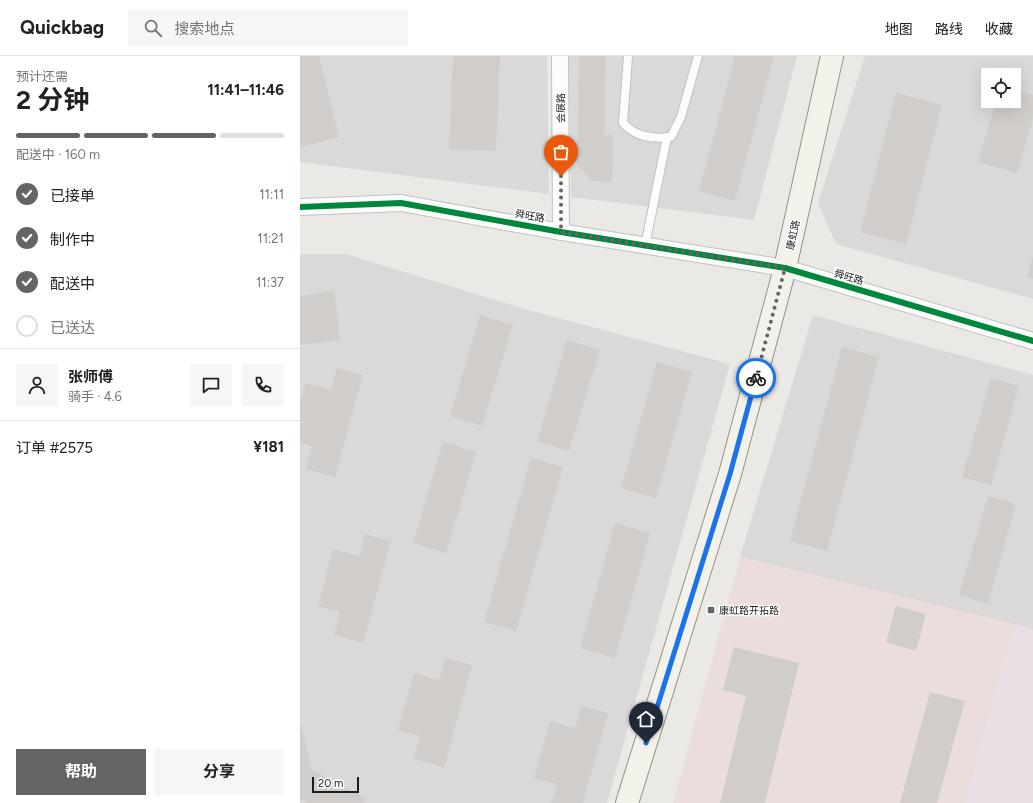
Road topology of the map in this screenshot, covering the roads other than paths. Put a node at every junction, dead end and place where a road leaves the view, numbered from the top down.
1 (560, 56) edge
2 (628, 56) edge
3 (698, 56) edge
4 (832, 56) edge
5 (666, 137) junction
6 (300, 207) edge
7 (561, 232) junction
8 (645, 246) junction
9 (785, 268) junction
10 (1033, 341) edge
11 (627, 803) edge

1 - 7 street, 会展路
2 - 5 lane
3 - 5 lane
4 - 9 main road, 康虹路
5 - 8 lane
6 - 7 street, 舜旺路
7 - 8 street, 舜旺路
8 - 9 street, 舜旺路
9 - 10 street, 舜旺路
9 - 11 main road, 康虹路

